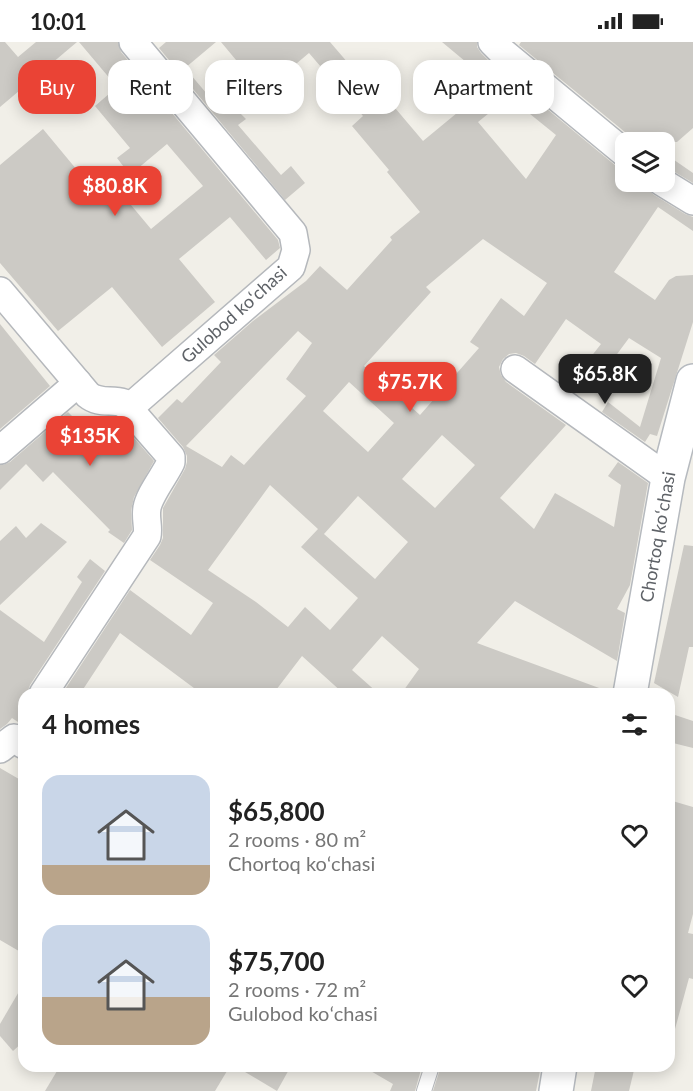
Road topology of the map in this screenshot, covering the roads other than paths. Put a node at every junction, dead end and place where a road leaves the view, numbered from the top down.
1 (133, 42) edge
2 (499, 44) edge
3 (615, 144) edge
4 (675, 190) edge
5 (693, 201) edge
6 (0, 291) edge
7 (515, 369) dead end
8 (693, 381) edge
9 (78, 384) junction
10 (129, 408) junction
11 (0, 450) edge
12 (668, 478) junction
13 (47, 688) edge
14 (631, 688) edge
15 (430, 1072) edge
16 (559, 1072) edge
17 (424, 1091) edge
18 (556, 1091) edge

1 - 10 street, Gulobod koʻchasi
2 - 3 street
4 - 5 street
6 - 9 street
7 - 12 street
8 - 12 main road, Chortoq koʻchasi
9 - 10 street
9 - 11 street
10 - 13 street
12 - 14 main road, Chortoq koʻchasi
15 - 17 lane
16 - 18 main road

